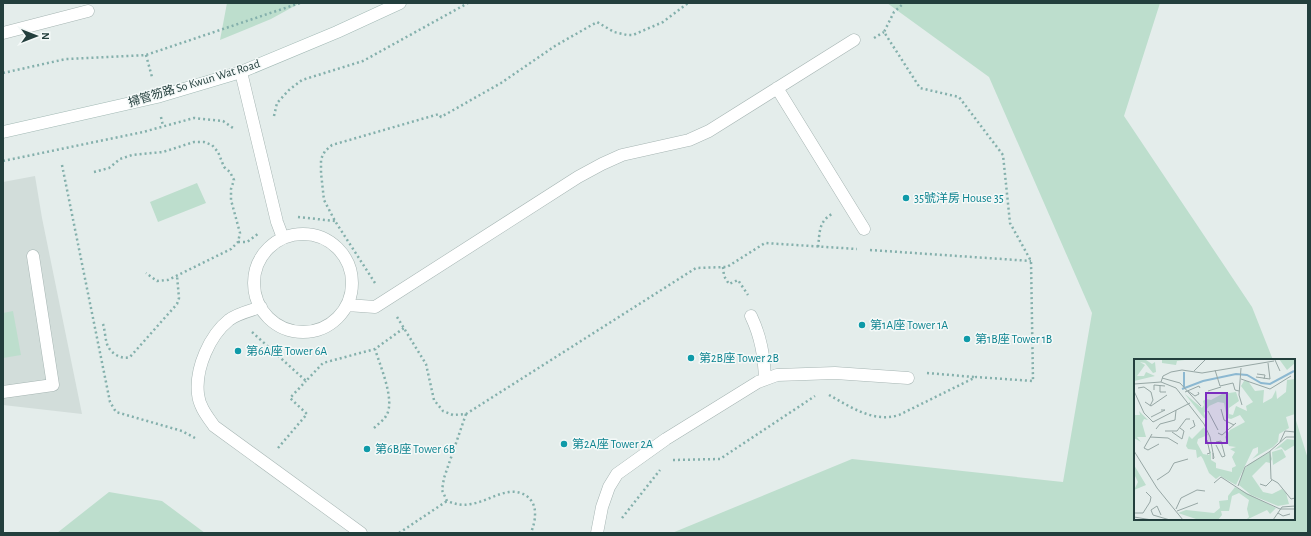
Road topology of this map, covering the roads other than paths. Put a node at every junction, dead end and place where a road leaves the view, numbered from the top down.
1 (400, 3) edge
2 (88, 11) dead end
3 (3, 33) edge
4 (854, 40) dead end
5 (241, 72) junction
6 (777, 88) junction
7 (3, 132) edge
8 (864, 229) dead end
9 (283, 238) junction
10 (33, 256) dead end
11 (347, 305) junction
12 (261, 307) junction
13 (751, 316) dead end
14 (908, 378) road end
15 (765, 379) junction
16 (3, 392) edge
17 (361, 533) edge
18 (597, 533) edge

1 - 5 street, 掃管笏路 So Kwun Wat Road
2 - 3 street
4 - 6 street
5 - 7 street, 掃管笏路 So Kwun Wat Road
5 - 9 street
6 - 8 street
6 - 11 street
9 - 11 street
9 - 12 street
10 - 16 street
11 - 12 street
12 - 17 street
13 - 15 street
14 - 15 street
15 - 18 street

